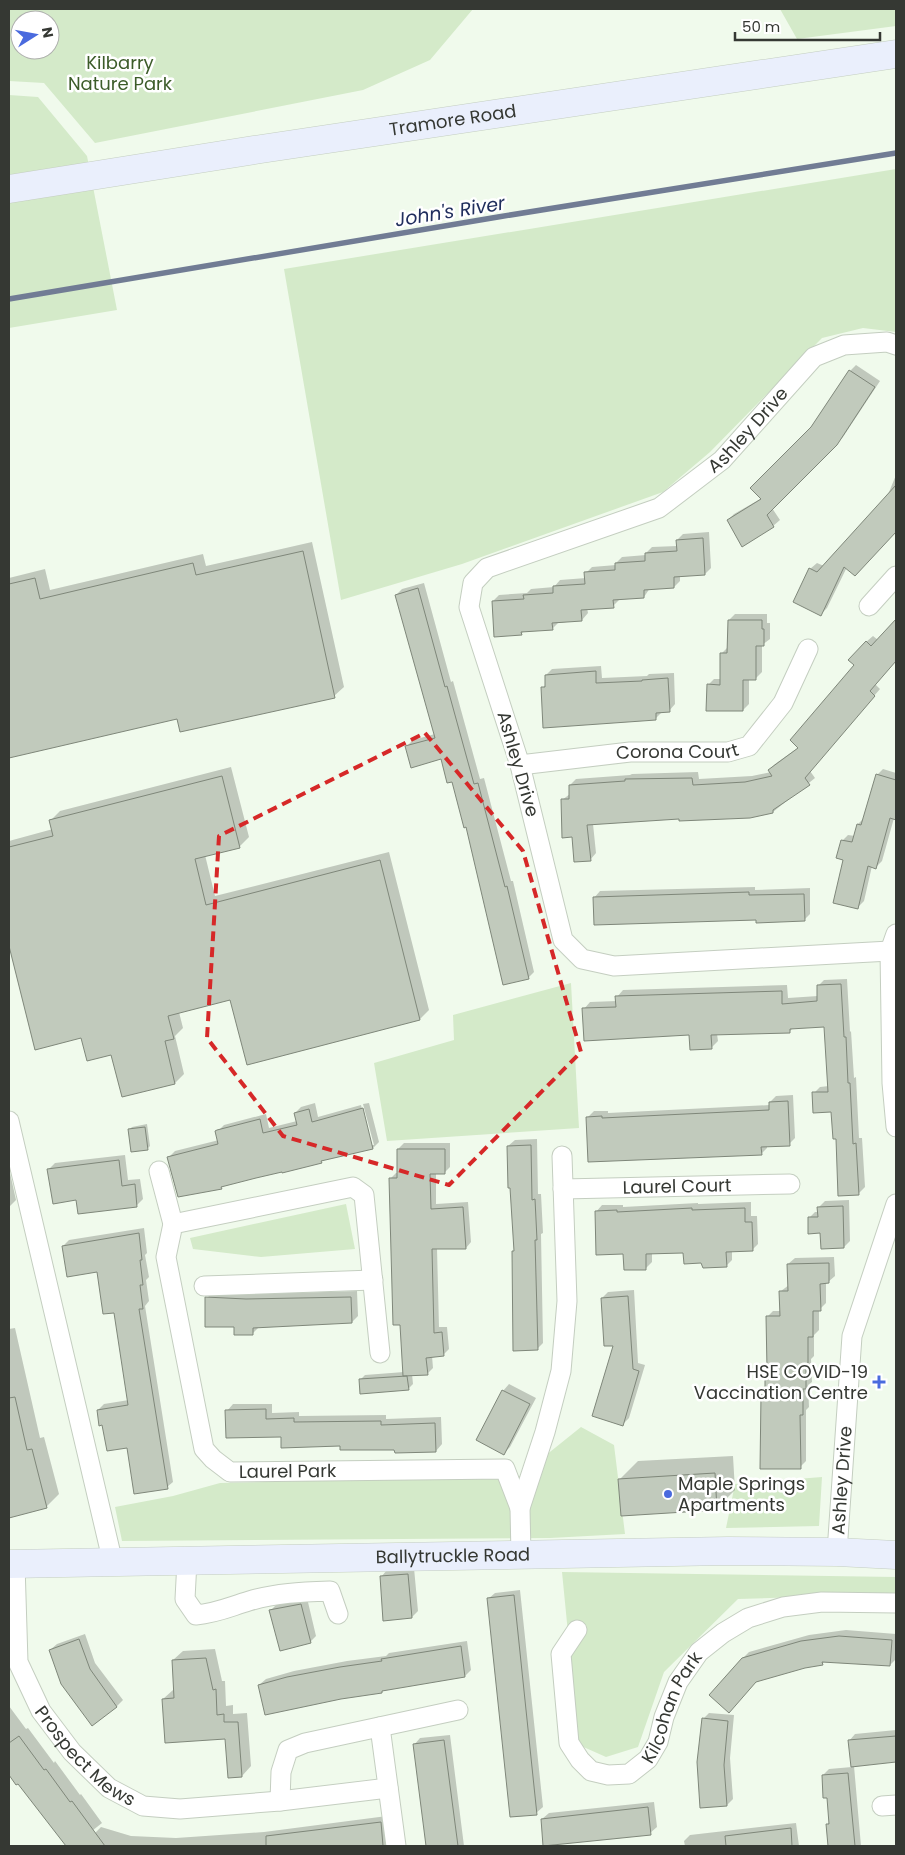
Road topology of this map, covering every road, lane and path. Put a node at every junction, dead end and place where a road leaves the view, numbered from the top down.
1 (896, 54) edge
2 (9, 189) edge
3 (896, 345) edge
4 (896, 576) edge
5 (869, 606) dead end
6 (808, 649) dead end
7 (520, 765) junction
8 (896, 934) edge
9 (890, 951) junction
10 (9, 1120) edge
11 (896, 1127) edge
12 (562, 1156) dead end
13 (159, 1171) dead end
14 (790, 1184) dead end
15 (563, 1189) junction
16 (896, 1204) edge
17 (173, 1224) junction
18 (373, 1280) junction
19 (204, 1286) dead end
20 (380, 1353) dead end
21 (520, 1508) junction
22 (837, 1552) junction
23 (521, 1555) junction
24 (896, 1555) edge
25 (187, 1561) junction
26 (113, 1563) junction
27 (12, 1564) edge
28 (896, 1602) edge
29 (338, 1614) dead end
30 (577, 1630) dead end
31 (458, 1710) dead end
32 (380, 1727) junction
33 (388, 1788) junction
34 (280, 1801) junction
35 (396, 1846) edge

1 - 2 main road, Tramore Road
3 - 7 street, Ashley Drive
4 - 5 street
6 - 7 street, Corona Court
7 - 9 street, Ashley Drive
8 - 9 street
9 - 11 street
10 - 26 street
12 - 15 street, Laurel Park
13 - 17 street, Laurel Park
14 - 15 street, Laurel Court
15 - 21 street, Laurel Park
16 - 22 street, Ashley Drive
17 - 18 street
17 - 21 street, Laurel Park
18 - 19 street
18 - 20 street
21 - 23 street, Laurel Park
22 - 23 main road, Ballytruckle Road
22 - 24 main road, Ballytruckle Road
23 - 25 main road, Ballytruckle Road
25 - 26 main road, Ballytruckle Road
25 - 29 street
26 - 27 main road, Ballytruckle Road
27 - 34 street, Prospect Mews
28 - 30 street, Kilcohan Park
31 - 32 street
32 - 33 street
32 - 34 street
33 - 34 street, Prospect Mews
33 - 35 street

